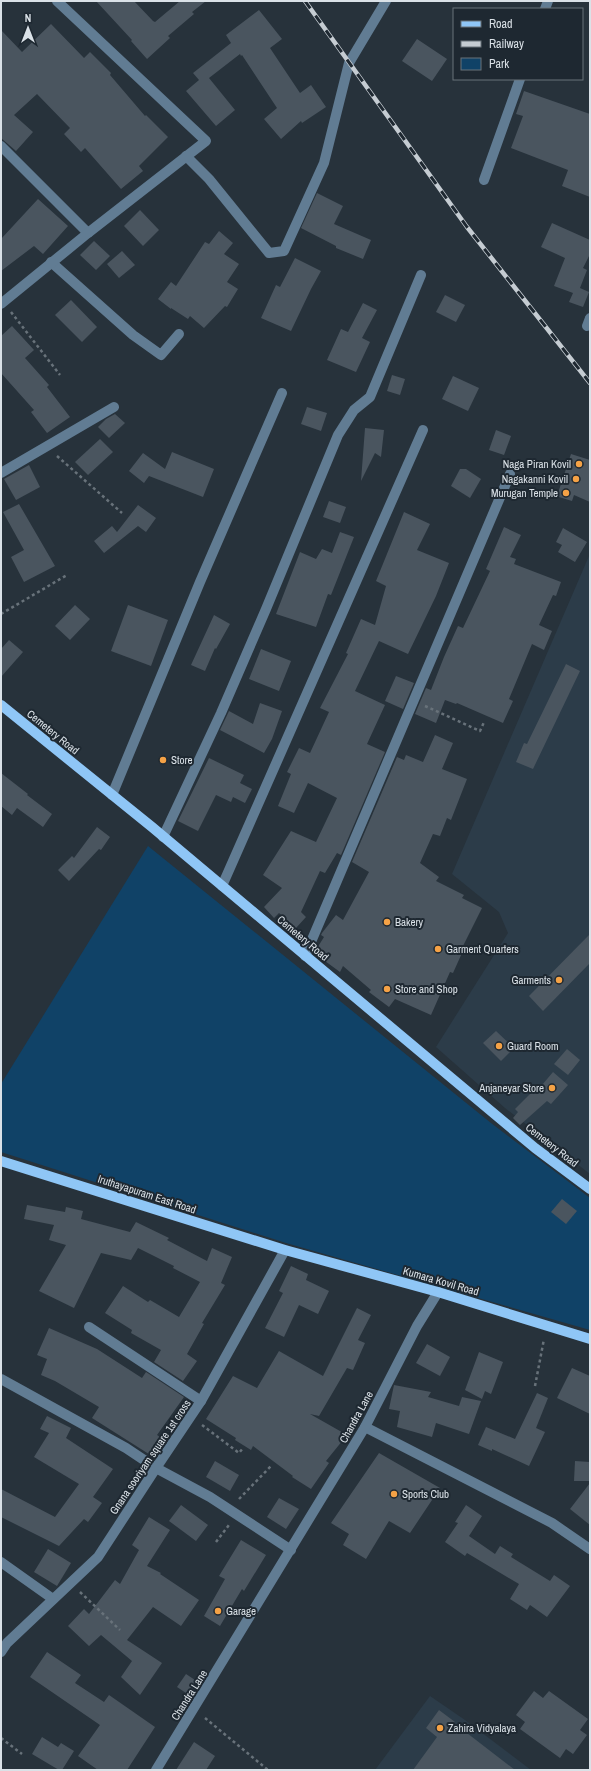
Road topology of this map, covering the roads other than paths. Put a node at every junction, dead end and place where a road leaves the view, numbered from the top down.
1 (57, 1) edge
2 (386, 1) edge
3 (520, 80) edge
4 (1, 146) edge
5 (186, 156) junction
6 (484, 180) dead end
7 (88, 233) junction
8 (51, 262) junction
9 (421, 274) dead end
10 (2, 303) edge
11 (179, 334) dead end
12 (282, 393) dead end
13 (114, 407) dead end
14 (423, 430) dead end
15 (1, 473) edge
16 (510, 474) dead end
17 (1, 705) edge
18 (112, 795) junction
19 (163, 837) junction
20 (222, 886) junction
21 (305, 956) junction
22 (1, 1161) edge
23 (590, 1189) edge
24 (285, 1250) junction
25 (438, 1292) junction
26 (89, 1327) dead end
27 (590, 1339) edge
28 (1, 1378) edge
29 (201, 1402) junction
30 (365, 1427) junction
31 (156, 1468) junction
32 (590, 1549) edge
33 (291, 1550) junction
34 (1, 1562) edge
35 (53, 1599) junction
36 (1, 1652) edge
37 (156, 1770) edge

1 - 5 street
2 - 5 street
3 - 6 street
4 - 7 street
5 - 7 street
7 - 8 street
8 - 10 street
8 - 11 street
9 - 19 street
12 - 18 street
13 - 15 street
14 - 20 street
16 - 21 street
17 - 18 main road, Cemetery Road
18 - 19 main road, Cemetery Road
19 - 20 main road, Cemetery Road
20 - 21 main road, Cemetery Road
21 - 23 main road, Cemetery Road
22 - 24 main road, Iruthayapuram East Road
24 - 25 main road, Kumara Kovil Road
24 - 29 street, Gnana sooriyam square 1st cross
25 - 27 main road, Kumara Kovil Road
25 - 30 street, Chandra Lane
26 - 29 street
28 - 31 street
29 - 31 street, Gnana sooriyam square 1st cross
30 - 32 street
30 - 33 street, Chandra Lane
31 - 33 street
31 - 35 street, Gnana sooriyam square 1st cross
33 - 37 street, Chandra Lane
34 - 35 street
35 - 36 street, Gnana sooriyam square 1st cross

